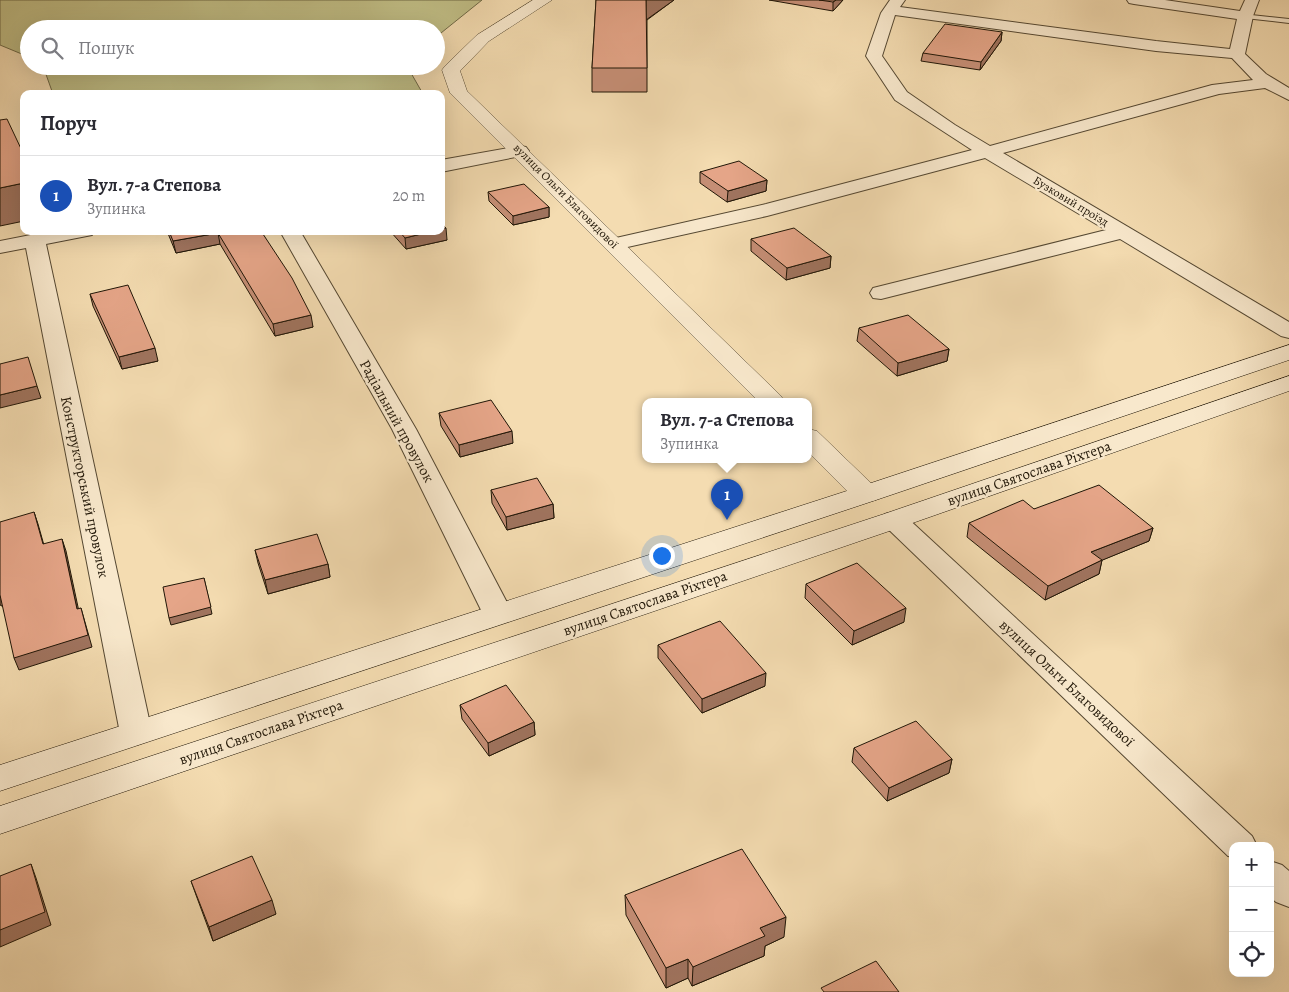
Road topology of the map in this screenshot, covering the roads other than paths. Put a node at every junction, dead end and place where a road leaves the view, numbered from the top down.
1 (1134, 0) edge
2 (1252, 0) edge
3 (533, 1) edge
4 (894, 3) edge
5 (1245, 16) junction
6 (1289, 21) edge
7 (1237, 54) junction
8 (1267, 84) junction
9 (1289, 95) edge
10 (520, 151) junction
11 (989, 152) junction
12 (445, 165) edge
13 (1123, 232) junction
14 (63, 235) edge
15 (292, 235) edge
16 (35, 240) junction
17 (614, 244) junction
18 (0, 247) edge
19 (881, 293) dead end
20 (1289, 331) edge
21 (1289, 352) edge
22 (1289, 383) edge
23 (769, 398) edge
24 (812, 441) edge
25 (866, 494) junction
26 (894, 520) junction
27 (498, 614) junction
28 (136, 733) junction
29 (0, 778) edge
30 (0, 820) edge
31 (1236, 842) edge
32 (1274, 879) edge
33 (1289, 892) edge

1 - 5 street
2 - 5 street
3 - 10 main road, вулиця Ольги Благовидової
4 - 7 street
4 - 11 street, Бузковий проїзд
5 - 6 lane
5 - 7 street
7 - 8 street
8 - 9 street
8 - 11 street
10 - 12 street
10 - 17 main road, вулиця Ольги Благовидової
11 - 13 street, Бузковий проїзд
11 - 17 street
13 - 19 street, Бузковий проїзд
13 - 20 street
14 - 16 street
15 - 27 street, Радіальний провулок
16 - 18 street
16 - 28 street, Конструкторський провулок
17 - 23 main road, вулиця Ольги Благовидової
21 - 25 main road
22 - 26 main road, вулиця Святослава Ріхтера
24 - 25 main road
25 - 27 main road
26 - 30 main road, вулиця Святослава Ріхтера
26 - 31 street, вулиця Ольги Благовидової
27 - 28 main road
28 - 29 main road
32 - 33 street

